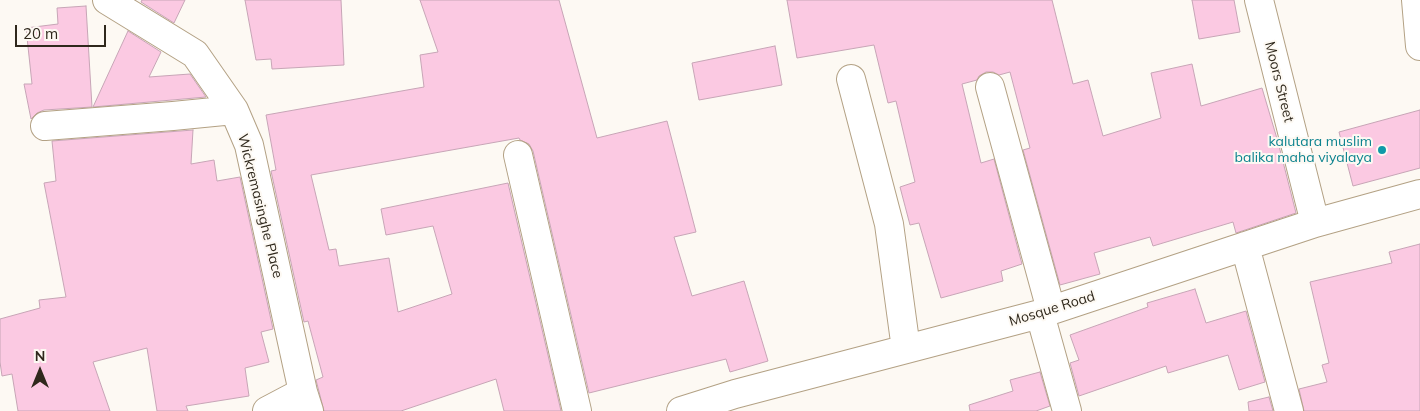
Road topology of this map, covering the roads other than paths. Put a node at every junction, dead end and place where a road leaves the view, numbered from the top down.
1 (107, 0) edge
2 (1259, 0) edge
3 (1416, 0) edge
4 (1420, 46) edge
5 (851, 79) dead end
6 (990, 87) dead end
7 (234, 110) junction
8 (45, 126) dead end
9 (518, 155) dead end
10 (1420, 194) edge
11 (1315, 223) junction
12 (1245, 246) junction
13 (1046, 312) junction
14 (906, 349) junction
15 (306, 402) edge
16 (738, 403) edge
17 (267, 411) edge
18 (577, 411) edge
19 (681, 411) edge
20 (1066, 411) edge
21 (1289, 411) edge

1 - 7 street, Wickremasinghe Place
2 - 11 street, Moors Street
3 - 4 street
5 - 14 street
6 - 13 street
7 - 8 street
7 - 15 street, Wickremasinghe Place
9 - 18 street
10 - 11 street, Mosque Road
11 - 12 street, Mosque Road
12 - 13 street, Mosque Road
12 - 21 street
13 - 14 street, Mosque Road
13 - 20 street
14 - 16 street, Mosque Road
15 - 17 street
16 - 19 street, Mosque Road

